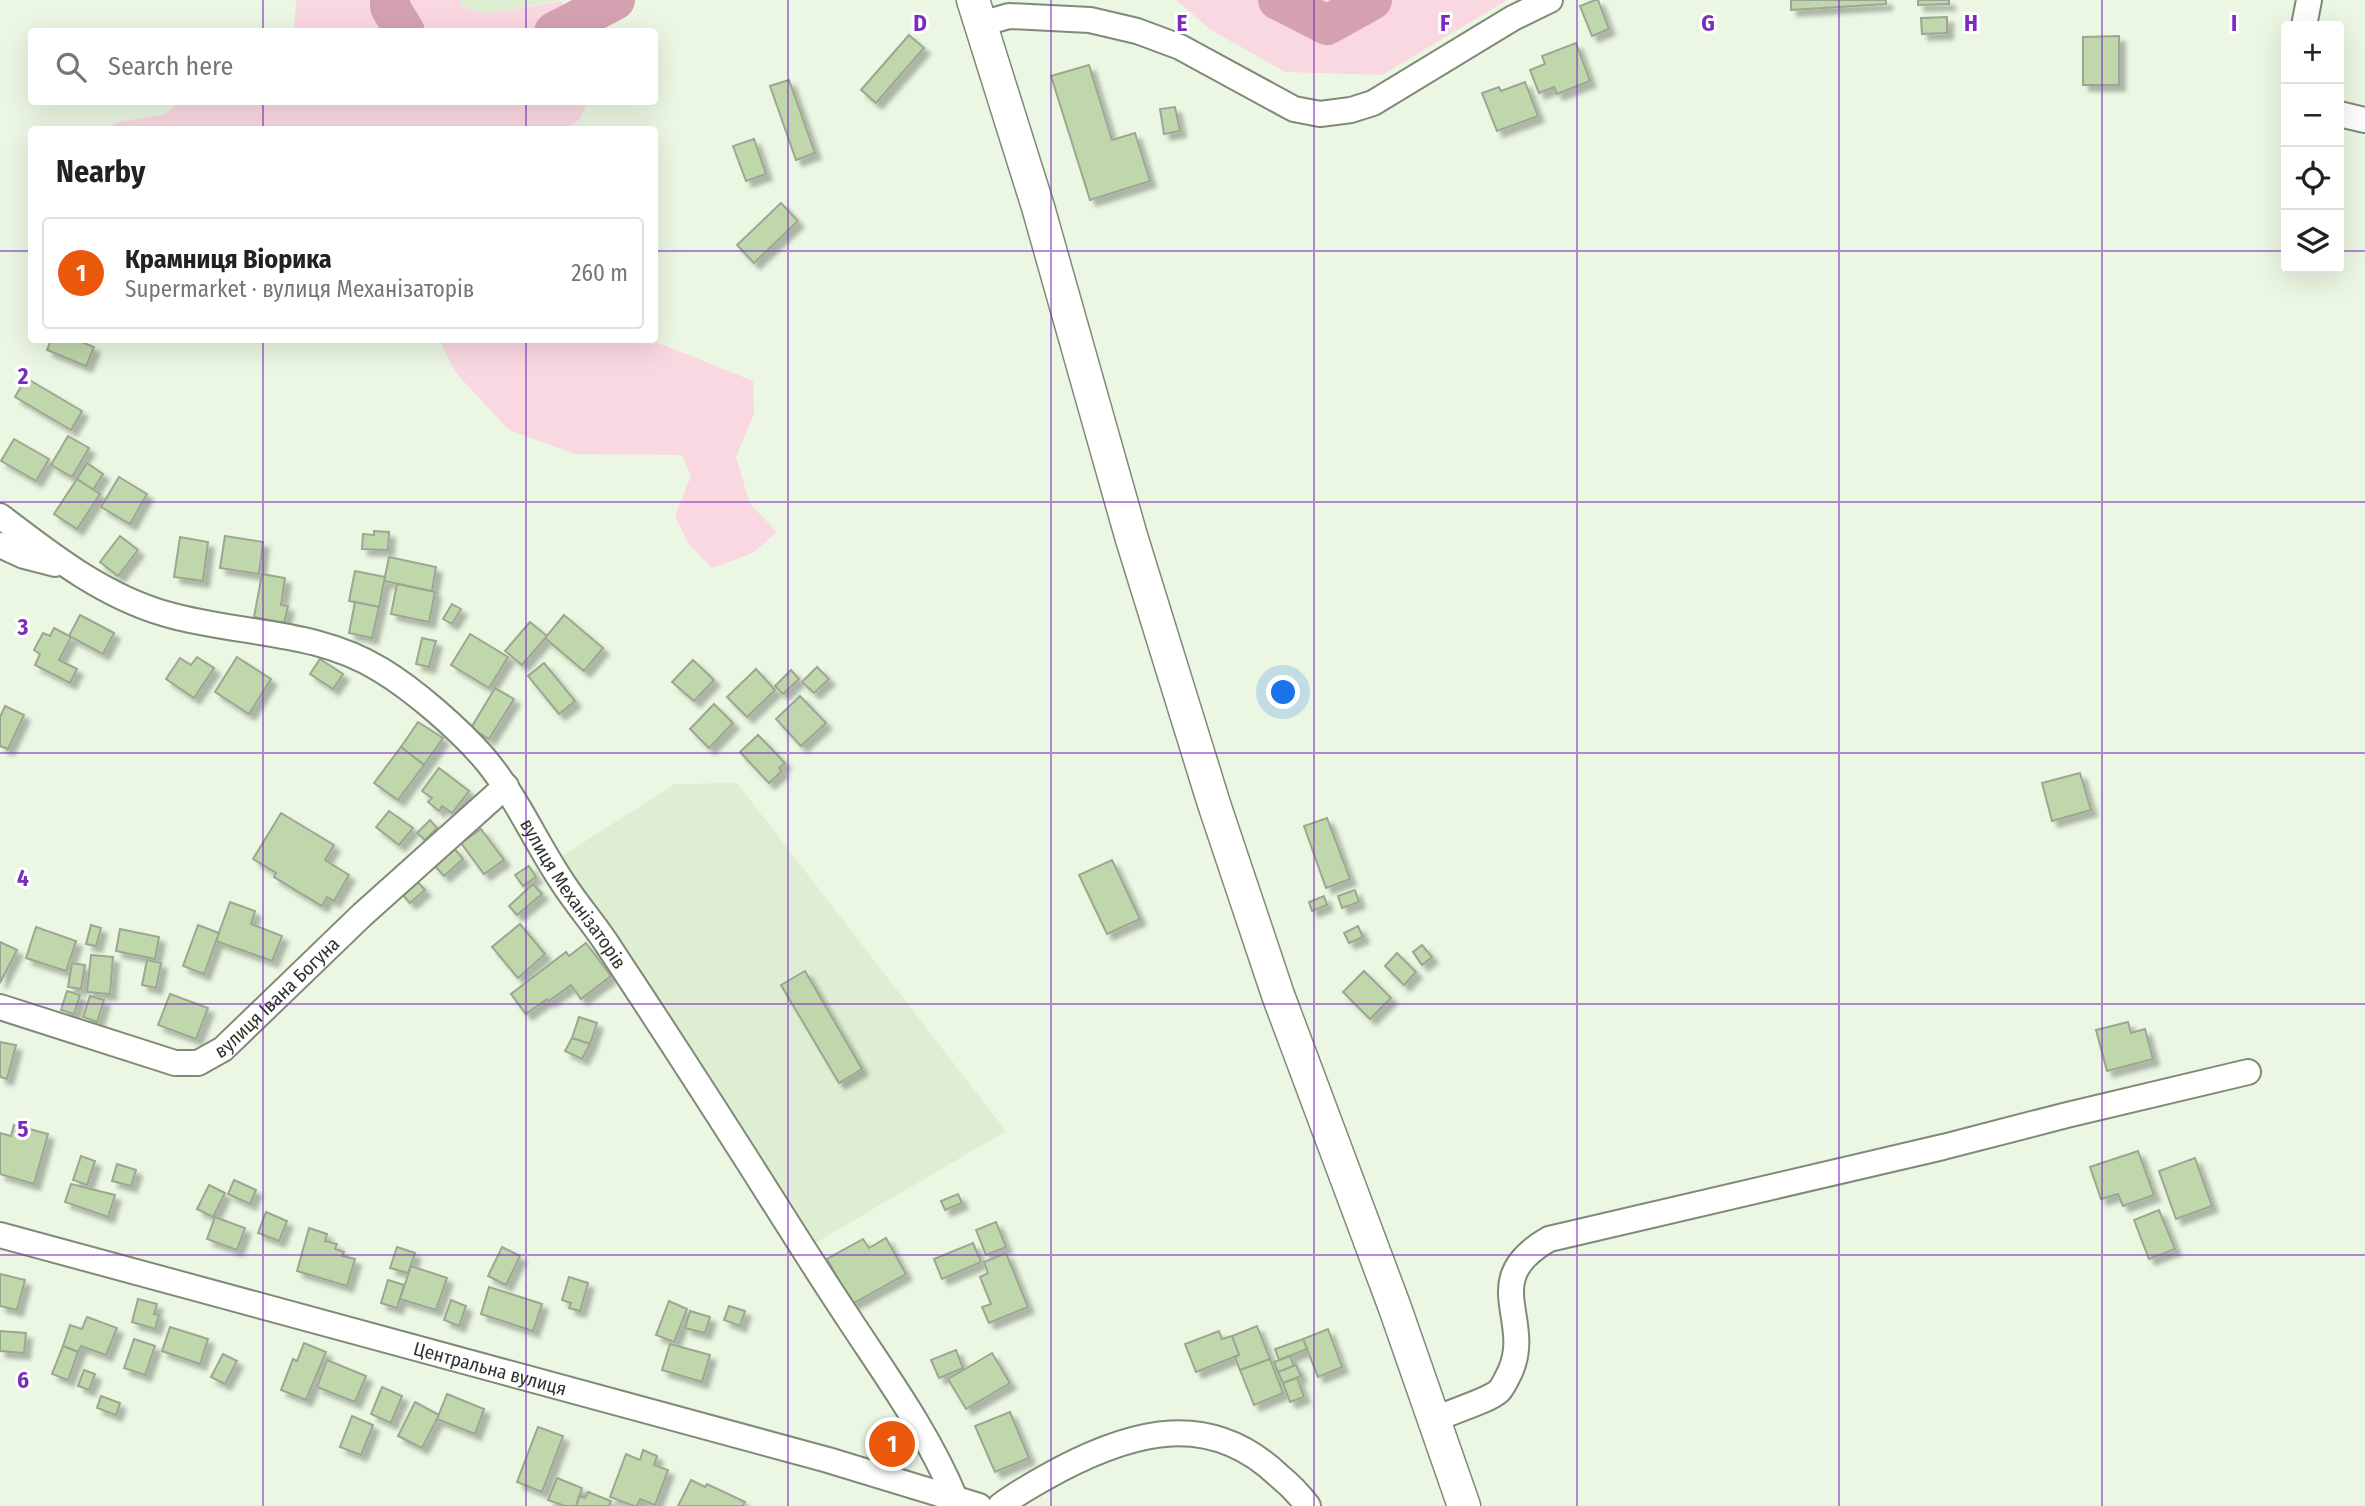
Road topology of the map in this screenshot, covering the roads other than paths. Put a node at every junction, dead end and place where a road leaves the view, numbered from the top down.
1 (1550, 0) edge
2 (2309, 0) edge
3 (977, 12) edge
4 (2305, 21) edge
5 (2344, 115) edge
6 (2365, 120) edge
7 (0, 516) edge
8 (0, 545) edge
9 (63, 564) junction
10 (506, 786) junction
11 (0, 1007) edge
12 (2248, 1072) dead end
13 (0, 1235) edge
14 (1434, 1419) junction
15 (955, 1497) junction
16 (979, 1506) edge
17 (1000, 1506) edge
18 (1307, 1506) edge
19 (1464, 1506) edge

1 - 3 street
2 - 4 street
3 - 14 main road
5 - 6 street
7 - 9 street, вулиця Механізаторів
8 - 9 street
9 - 10 street, вулиця Механізаторів
10 - 11 street, вулиця Івана Богуна
10 - 15 street, вулиця Механізаторів
12 - 14 street
13 - 15 street, Центральна вулиця
14 - 19 main road
15 - 16 street, Центральна вулиця
17 - 18 street

